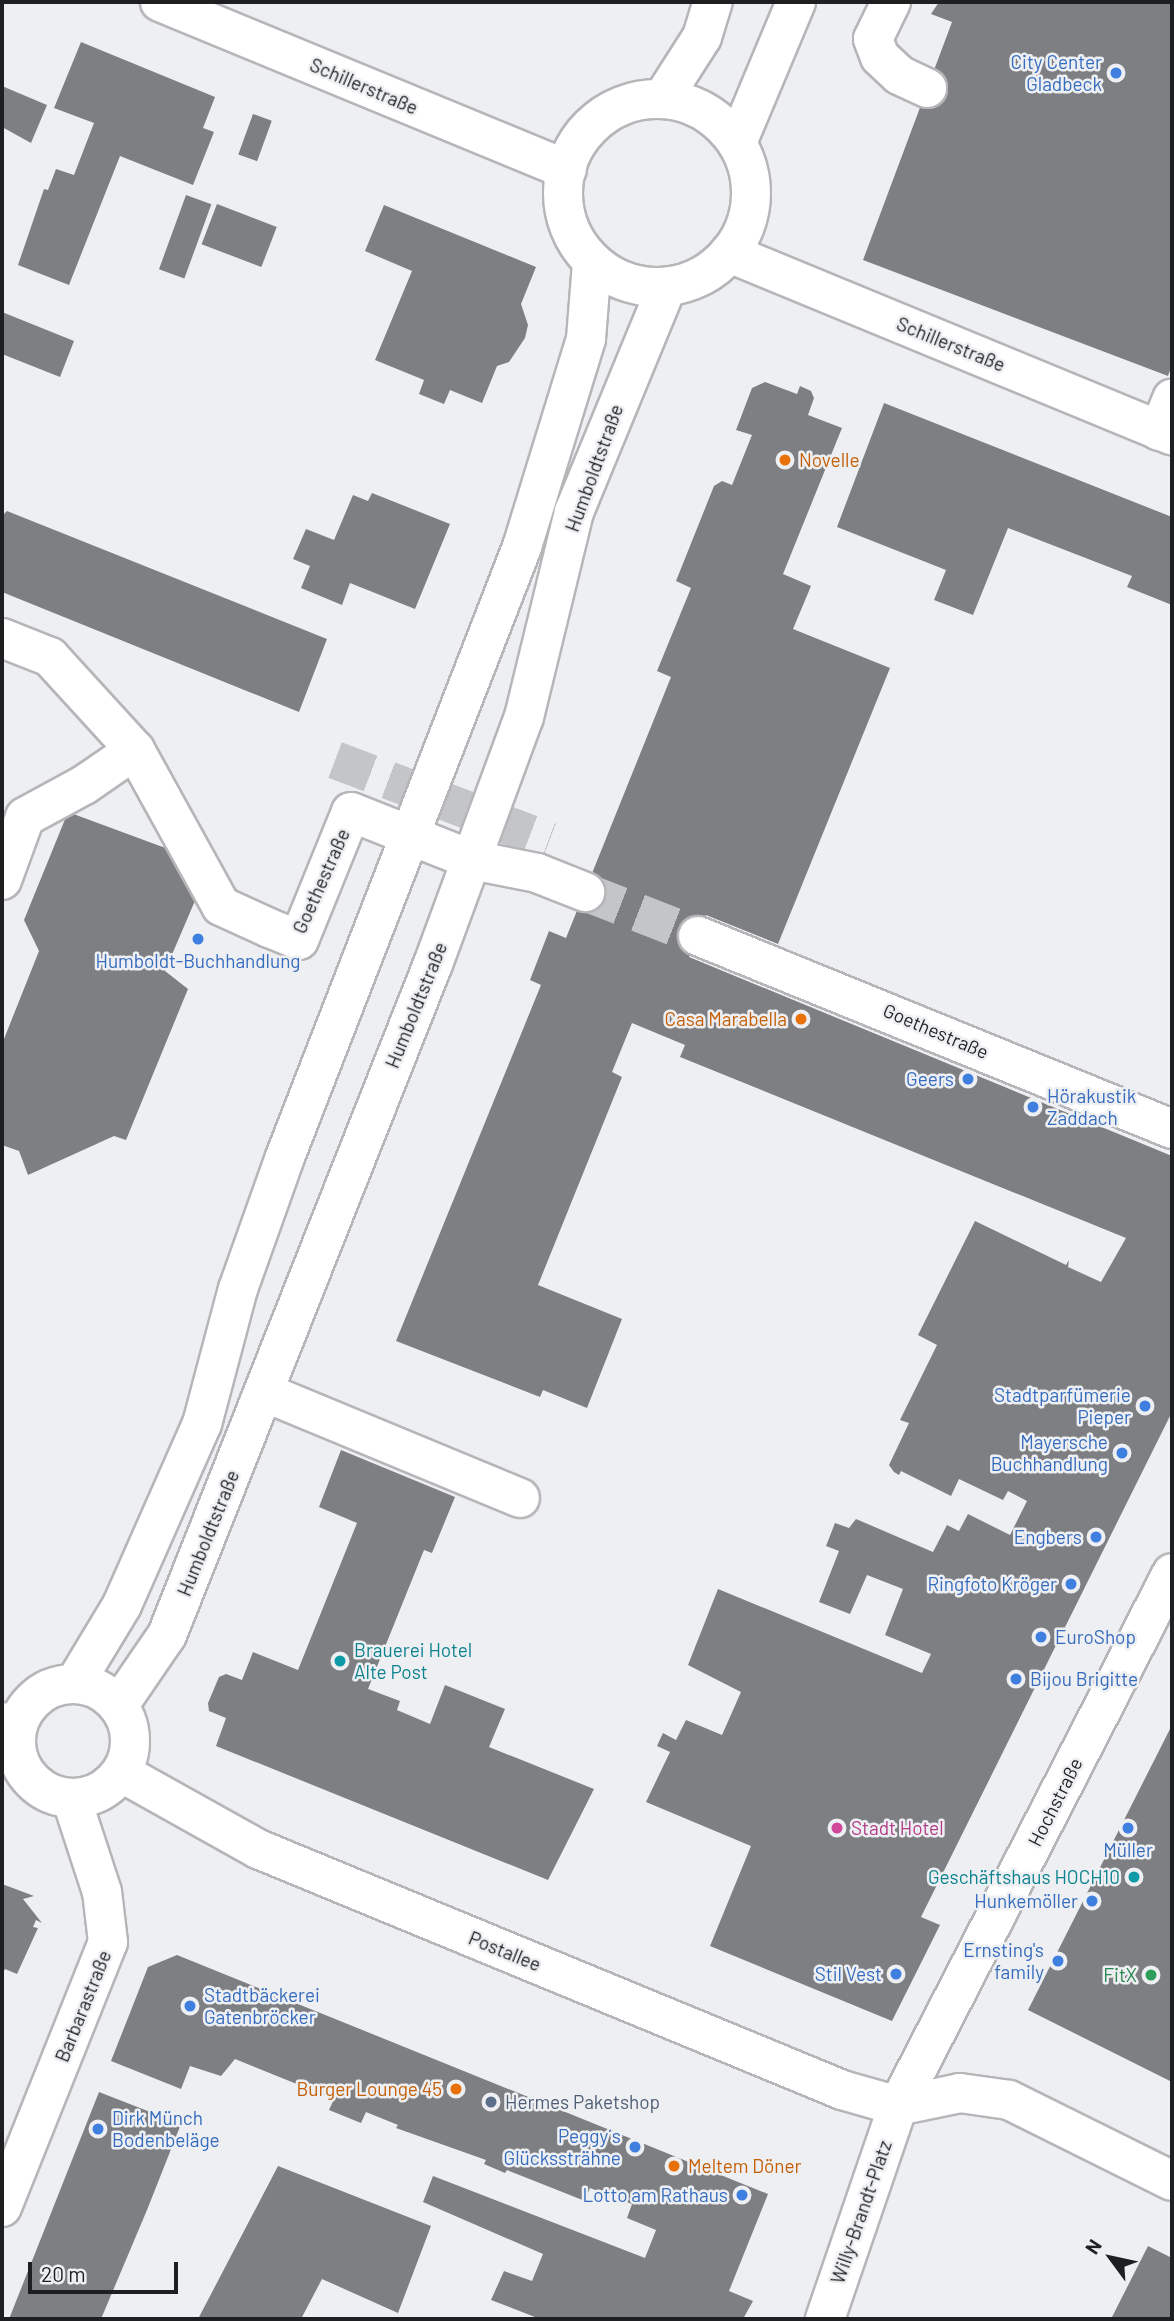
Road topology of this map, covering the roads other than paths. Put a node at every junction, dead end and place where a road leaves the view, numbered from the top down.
1 (160, 2) edge
2 (713, 2) edge
3 (796, 2) edge
4 (891, 2) edge
5 (927, 88) dead end
6 (663, 98) junction
7 (737, 143) junction
8 (567, 170) junction
9 (729, 253) junction
10 (592, 262) junction
11 (667, 286) junction
12 (1168, 422) edge
13 (2, 638) edge
14 (135, 750) junction
15 (410, 834) junction
16 (472, 860) junction
17 (2, 880) edge
18 (585, 892) tunnel mouth
19 (698, 936) tunnel mouth
20 (1172, 1129) edge
21 (264, 1392) junction
22 (520, 1498) dead end
23 (1172, 1573) edge
24 (75, 1683) junction
25 (119, 1705) junction
26 (9, 1726) edge
27 (122, 1773) junction
28 (72, 1800) junction
29 (898, 2106) junction
30 (1172, 2181) edge
31 (2, 2207) edge
32 (825, 2319) edge

1 - 8 street, Schillerstraße
2 - 6 street
3 - 7 street
4 - 5 street
6 - 7 street
6 - 8 street
7 - 9 street
8 - 10 street
9 - 11 street
9 - 12 street, Schillerstraße
10 - 11 street
10 - 15 street
11 - 16 street, Humboldtstraße
13 - 14 street
14 - 15 street, Goethestraße
14 - 17 street
15 - 16 street, Goethestraße
15 - 24 street
16 - 18 street, Goethestraße
16 - 21 street, Humboldtstraße
19 - 20 street, Goethestraße
21 - 22 street
21 - 25 street, Humboldtstraße
23 - 29 street, Hochstraße
24 - 25 street
24 - 26 street
25 - 27 street
26 - 28 street
27 - 28 street
27 - 29 street, Postallee
28 - 31 street, Barbarastraße
29 - 30 street
29 - 32 street, Willy-Brandt-Platz

